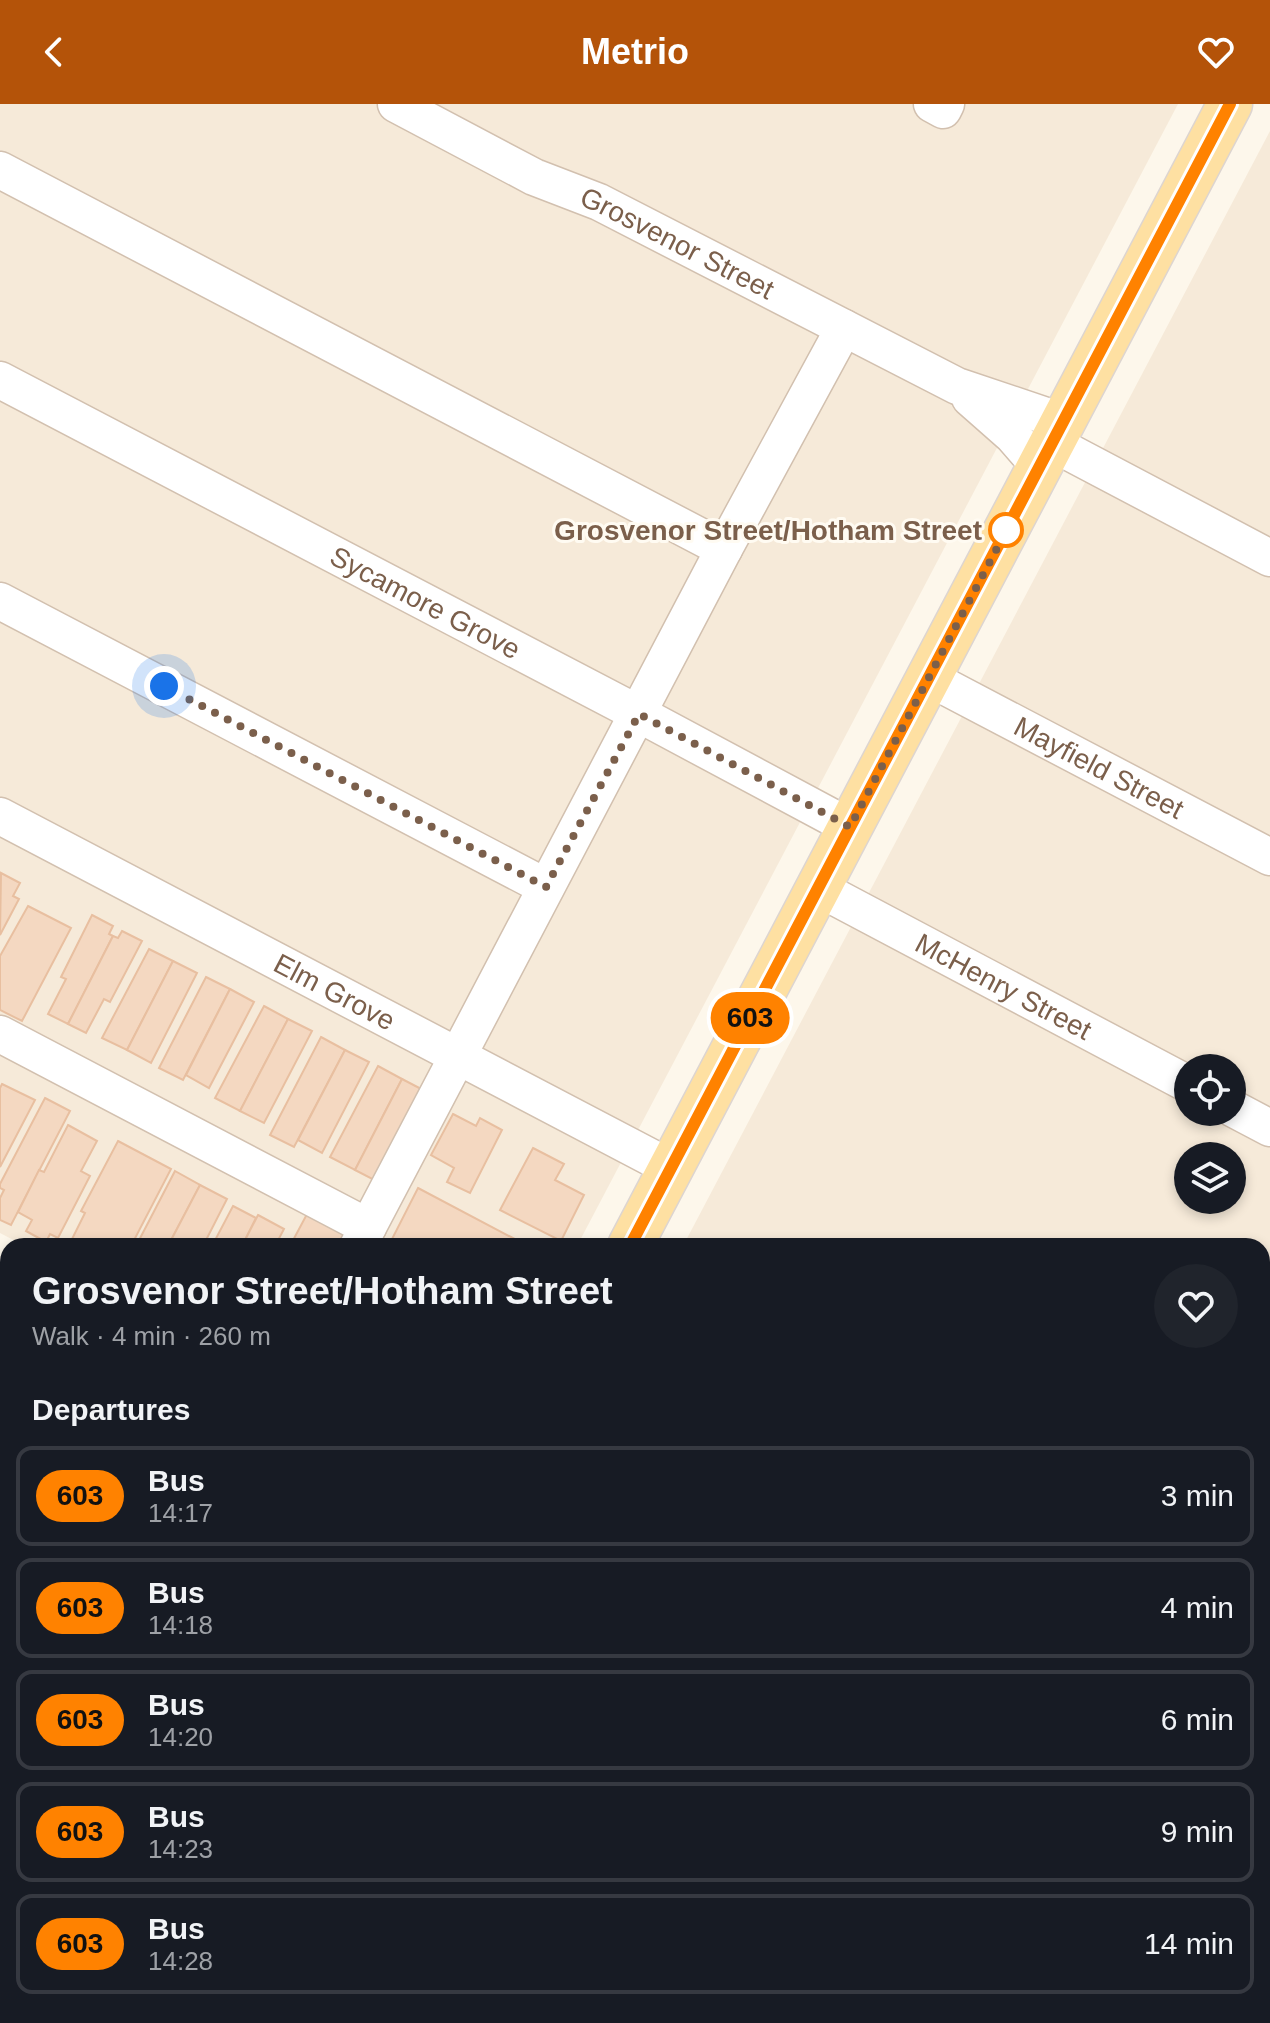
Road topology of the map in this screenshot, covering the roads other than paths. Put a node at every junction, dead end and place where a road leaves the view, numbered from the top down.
1 (396, 104) edge
2 (932, 104) edge
3 (946, 104) edge
4 (1230, 104) edge
5 (0, 170) edge
6 (844, 328) junction
7 (0, 380) edge
8 (957, 386) junction
9 (1052, 444) junction
10 (724, 549) junction
11 (1270, 558) edge
12 (0, 601) edge
13 (929, 678) junction
14 (639, 714) junction
15 (0, 816) edge
16 (850, 827) junction
17 (1270, 857) edge
18 (546, 887) junction
19 (818, 888) junction
20 (0, 1034) edge
21 (457, 1056) junction
22 (1174, 1077) edge
23 (1246, 1115) edge
24 (1270, 1128) edge
25 (671, 1168) junction
26 (363, 1236) edge
27 (634, 1238) edge

1 - 6 street, Grosvenor Street
2 - 3 street
4 - 9 main road
5 - 10 street
6 - 8 street, Grosvenor Street
6 - 10 street
7 - 14 street, Sycamore Grove
8 - 9 street, Grosvenor Street
8 - 9 street, Grosvenor Street
9 - 11 street
9 - 13 main road
10 - 14 street
12 - 18 street
13 - 16 main road
13 - 17 street, Mayfield Street
14 - 16 street, Sycamore Grove
14 - 18 street
15 - 21 street, Elm Grove
16 - 19 main road
18 - 21 street
19 - 22 street, McHenry Street
19 - 25 main road
20 - 26 street
21 - 25 street, Elm Grove
21 - 26 street
23 - 24 street
25 - 27 main road

